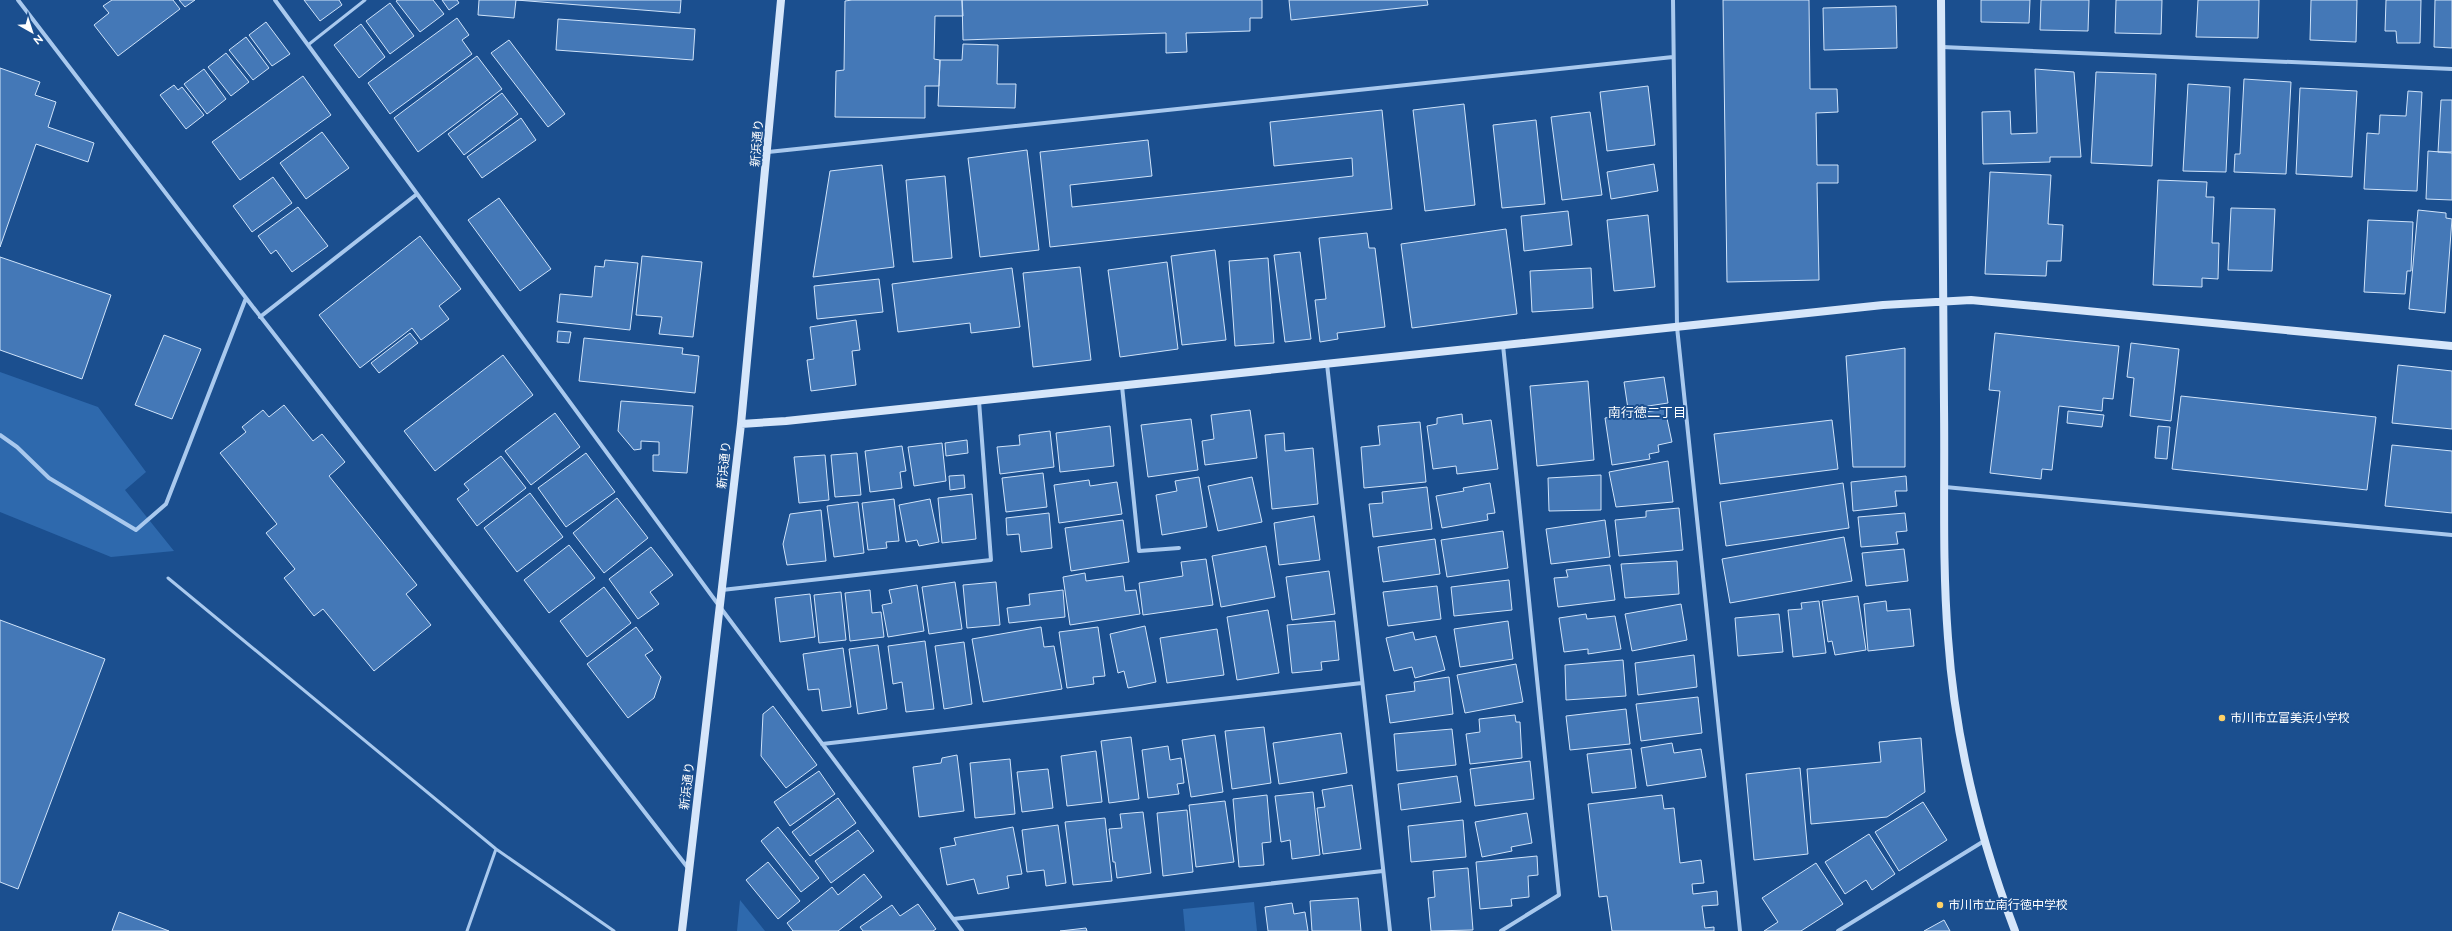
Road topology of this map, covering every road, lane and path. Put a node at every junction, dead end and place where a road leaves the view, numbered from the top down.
1 (18, 0) edge
2 (275, 0) edge
3 (365, 0) edge
4 (781, 0) edge
5 (1673, 0) edge
6 (1941, 0) edge
7 (308, 45) junction
8 (1941, 47) junction
9 (1673, 57) junction
10 (2452, 69) edge
11 (768, 152) junction
12 (417, 194) junction
13 (246, 298) junction
14 (1943, 302) junction
15 (260, 317) junction
16 (1677, 327) junction
17 (1502, 345) junction
18 (2452, 346) edge
19 (1327, 364) junction
20 (1122, 386) junction
21 (979, 401) junction
22 (741, 424) junction
23 (0, 435) edge
24 (1945, 487) junction
25 (2452, 535) edge
26 (1179, 548) dead end
27 (168, 578) dead end
28 (722, 590) junction
29 (720, 607) junction
30 (1362, 682) junction
31 (822, 744) junction
32 (1984, 841) junction
33 (496, 849) junction
34 (688, 869) junction
35 (1383, 871) junction
36 (953, 919) junction
37 (467, 931) edge
38 (614, 931) edge
39 (682, 931) edge
40 (962, 931) edge
41 (1390, 931) edge
42 (1501, 931) edge
43 (1740, 931) edge
44 (1838, 931) edge
45 (2015, 931) edge

1 - 13 street
2 - 7 street
3 - 7 lane
4 - 11 street, 新浜通り
5 - 9 street
6 - 8 street
7 - 12 street
8 - 10 street
8 - 14 street
9 - 11 street
9 - 16 street
11 - 22 street, 新浜通り
12 - 15 street
12 - 29 street
13 - 15 street
13 - 23 street
14 - 16 street
14 - 18 street
14 - 24 street
15 - 34 street
16 - 17 street
16 - 43 street
17 - 19 street
17 - 42 street
19 - 20 street
19 - 30 street
20 - 21 street
20 - 26 street
21 - 22 street
21 - 28 street
22 - 28 street, 新浜通り
24 - 25 street
24 - 32 street
27 - 33 lane
28 - 29 street, 新浜通り
29 - 31 street
29 - 34 street, 新浜通り
30 - 31 street
30 - 35 street
31 - 36 street
32 - 44 street
32 - 45 street
33 - 37 lane
33 - 38 lane
34 - 39 street, 新浜通り
35 - 36 street
35 - 41 street
36 - 40 street

